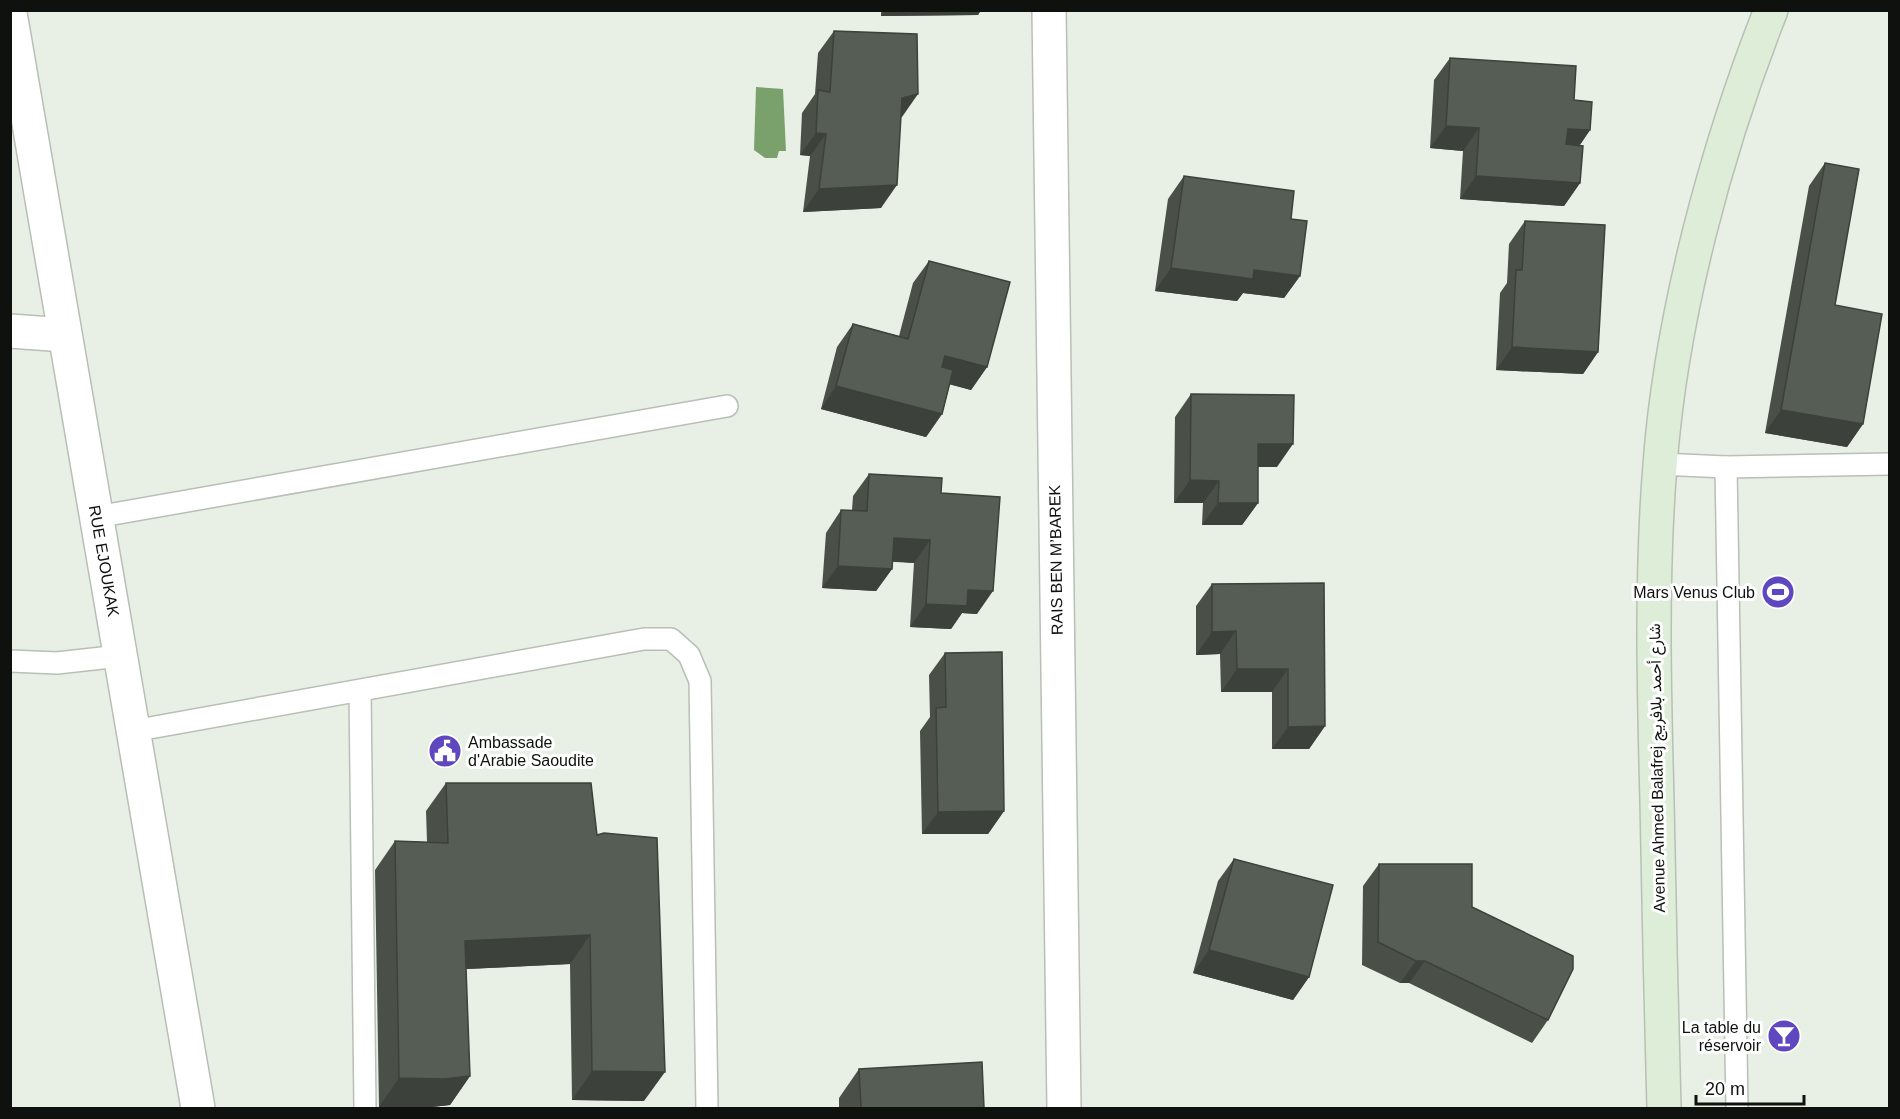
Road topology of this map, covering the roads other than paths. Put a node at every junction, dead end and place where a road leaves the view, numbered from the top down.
1 (1049, 10) edge
2 (1771, 10) edge
3 (10, 13) edge
4 (10, 331) edge
5 (65, 335) junction
6 (727, 406) dead end
7 (1660, 464) junction
8 (1890, 464) edge
9 (1726, 467) junction
10 (96, 517) junction
11 (120, 656) junction
12 (10, 661) edge
13 (360, 692) junction
14 (133, 731) junction
15 (198, 1108) edge
16 (365, 1108) edge
17 (707, 1108) edge
18 (1064, 1108) edge
19 (1664, 1108) edge
20 (1737, 1108) edge

1 - 18 street, RAIS BEN M’BAREK
2 - 7 main road, Avenue Ahmed Balafrej شارع أحمد بلافريج
3 - 5 street, RUE EJOUKAK
4 - 5 street
5 - 10 street, RUE EJOUKAK
6 - 10 lane
7 - 9 lane
7 - 19 main road, Avenue Ahmed Balafrej شارع أحمد بلافريج
8 - 9 lane
9 - 20 lane
10 - 11 street, RUE EJOUKAK
11 - 12 lane
11 - 14 street, RUE EJOUKAK
13 - 14 lane
13 - 16 lane
13 - 17 lane
14 - 15 street, RUE EJOUKAK

